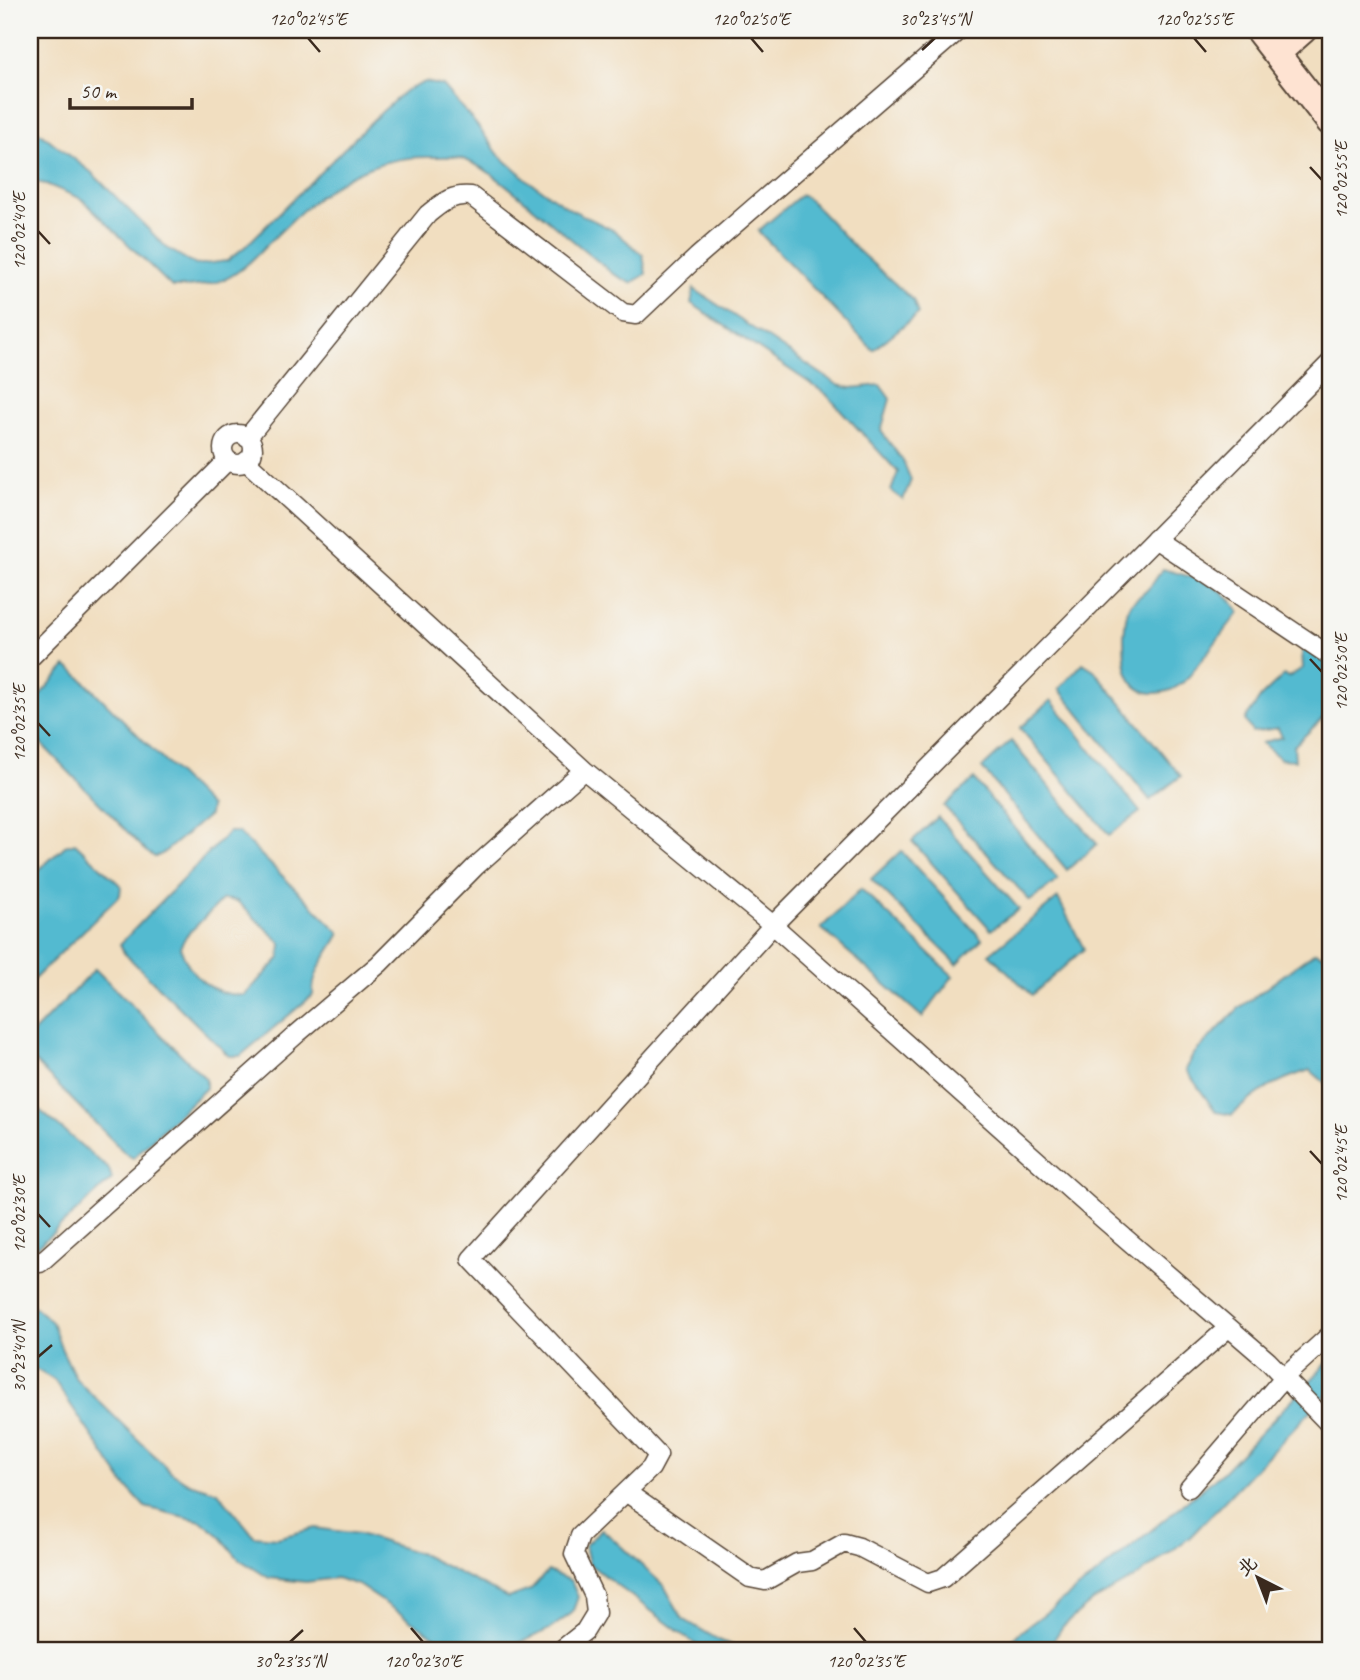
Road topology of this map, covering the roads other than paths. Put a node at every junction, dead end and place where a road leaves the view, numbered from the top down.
1 (959, 30) edge
2 (1258, 30) edge
3 (1303, 30) edge
4 (1276, 52) junction
5 (1330, 122) edge
6 (1330, 363) edge
7 (247, 438) junction
8 (237, 460) junction
9 (1155, 539) junction
10 (1330, 656) edge
11 (30, 658) edge
12 (583, 770) junction
13 (773, 925) junction
14 (30, 1262) edge
15 (1228, 1328) junction
16 (1330, 1335) edge
17 (1289, 1382) junction
18 (1330, 1425) edge
19 (1189, 1488) dead end
20 (626, 1492) junction
21 (561, 1650) edge

1 - 7 street
2 - 4 street
3 - 4 street
4 - 5 street
6 - 9 street
7 - 8 street
7 - 8 street
8 - 11 street
8 - 12 street
9 - 10 street
9 - 13 street
12 - 13 street
12 - 14 street
13 - 15 street
13 - 20 street
15 - 17 street
15 - 20 street
16 - 17 street
17 - 18 street
17 - 19 street
20 - 21 street

